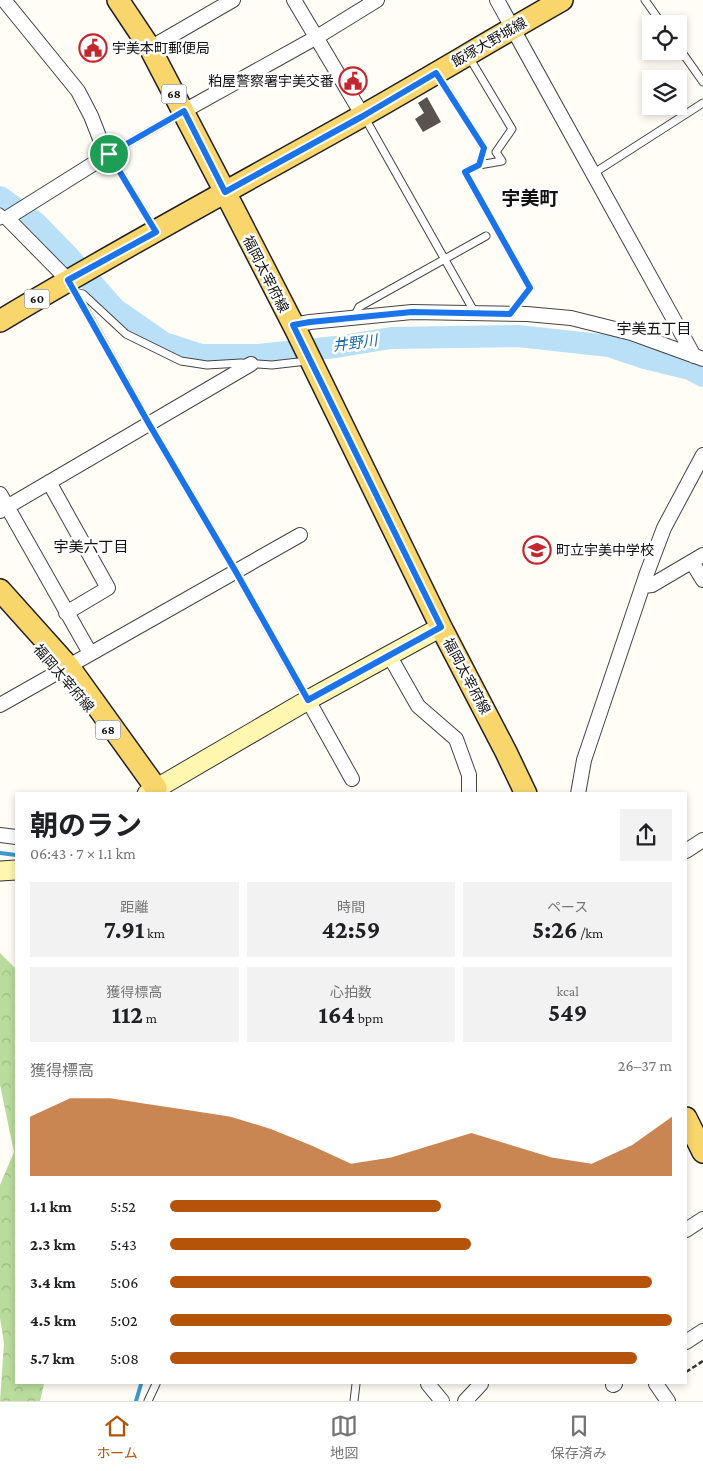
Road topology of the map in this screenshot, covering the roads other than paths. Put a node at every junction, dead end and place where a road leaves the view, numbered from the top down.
1 (4, 0) edge
2 (118, 0) edge
3 (233, 0) edge
4 (294, 0) edge
5 (377, 0) edge
6 (497, 0) edge
7 (562, 0) edge
8 (645, 0) edge
9 (656, 15) edge
10 (512, 28) junction
11 (317, 37) junction
12 (150, 48) junction
13 (468, 54) junction
14 (687, 59) edge
15 (436, 73) junction
16 (703, 82) edge
17 (703, 103) edge
18 (184, 111) junction
19 (363, 116) junction
20 (109, 154) junction
21 (479, 165) junction
22 (594, 173) junction
23 (225, 192) junction
24 (5, 216) edge
25 (156, 232) junction
26 (486, 236) dead end
27 (445, 260) junction
28 (73, 283) junction
29 (476, 314) junction
30 (510, 314) junction
31 (354, 317) junction
32 (0, 321) edge
33 (294, 328) junction
34 (699, 358) edge
35 (310, 360) junction
36 (251, 364) junction
37 (149, 424) junction
38 (703, 455) edge
39 (49, 482) junction
40 (0, 494) edge
41 (4, 509) edge
42 (300, 535) dead end
43 (698, 558) edge
44 (236, 572) junction
45 (703, 580) edge
46 (643, 586) junction
47 (0, 590) edge
48 (0, 609) edge
49 (66, 613) junction
50 (441, 627) junction
51 (90, 654) junction
52 (389, 656) junction
53 (65, 669) junction
54 (308, 700) junction
55 (0, 705) edge
56 (352, 779) dead end
57 (151, 791) edge
58 (469, 792) edge
59 (525, 792) edge
60 (578, 792) edge
61 (0, 835) edge
62 (15, 837) edge
63 (703, 840) edge
64 (687, 850) edge
65 (688, 1126) edge
66 (703, 1152) edge
67 (703, 1219) edge
68 (687, 1229) edge
69 (703, 1331) edge
70 (687, 1340) edge
71 (156, 1384) edge
72 (356, 1384) edge
73 (428, 1384) edge
74 (481, 1384) edge
75 (656, 1384) edge
76 (148, 1401) edge
77 (354, 1401) edge
78 (442, 1401) edge
79 (465, 1401) edge
80 (668, 1401) edge

1 - 20 street
2 - 12 main road, 福岡太宰府線 / 68
3 - 12 street
4 - 11 street
5 - 11 street
6 - 10 street
7 - 10 main road, 飯塚大野城線 / 60
8 - 9 lane
10 - 13 main road, 飯塚大野城線 / 60
10 - 22 street
11 - 18 street
11 - 19 street
12 - 18 main road, 福岡太宰府線 / 68
13 - 15 main road, 飯塚大野城線 / 60
13 - 21 lane
14 - 16 lane
15 - 19 main road, 飯塚大野城線 / 60
15 - 21 lane
17 - 22 lane
18 - 20 lane
18 - 23 main road, 福岡太宰府線 / 68
19 - 23 main road, 飯塚大野城線 / 60
19 - 27 lane
20 - 24 street
20 - 25 lane
21 - 30 lane
22 - 34 street
23 - 25 main road, 飯塚大野城線 / 60
23 - 33 main road, 福岡太宰府線 / 68
24 - 28 street
25 - 28 main road, 飯塚大野城線 / 60
26 - 27 lane
27 - 29 lane
27 - 31 lane
28 - 32 main road, 飯塚大野城線 / 60
28 - 36 lane
28 - 37 lane
29 - 30 street
29 - 31 street
30 - 34 street
31 - 33 street
33 - 35 main road, 福岡太宰府線 / 68
35 - 36 lane
35 - 50 main road, 福岡太宰府線 / 68
36 - 37 street
37 - 39 street
37 - 44 lane
38 - 46 street
39 - 41 street
39 - 49 street
40 - 41 street
41 - 49 street
42 - 44 street
43 - 45 street
43 - 46 street
44 - 51 street
44 - 54 lane
46 - 60 street
47 - 53 main road, 福岡太宰府線 / 68
48 - 53 main road, 福岡太宰府線 / 68
49 - 51 street
50 - 52 street
50 - 59 main road, 福岡太宰府線 / 68
51 - 53 street
52 - 54 street
52 - 58 street
53 - 55 street
53 - 57 main road, 福岡太宰府線 / 68
54 - 56 street
54 - 57 street
61 - 62 street
63 - 64 street
65 - 66 main road
67 - 68 street
69 - 70 street
71 - 76 lane
72 - 77 lane
73 - 78 street
74 - 79 street
75 - 80 street

